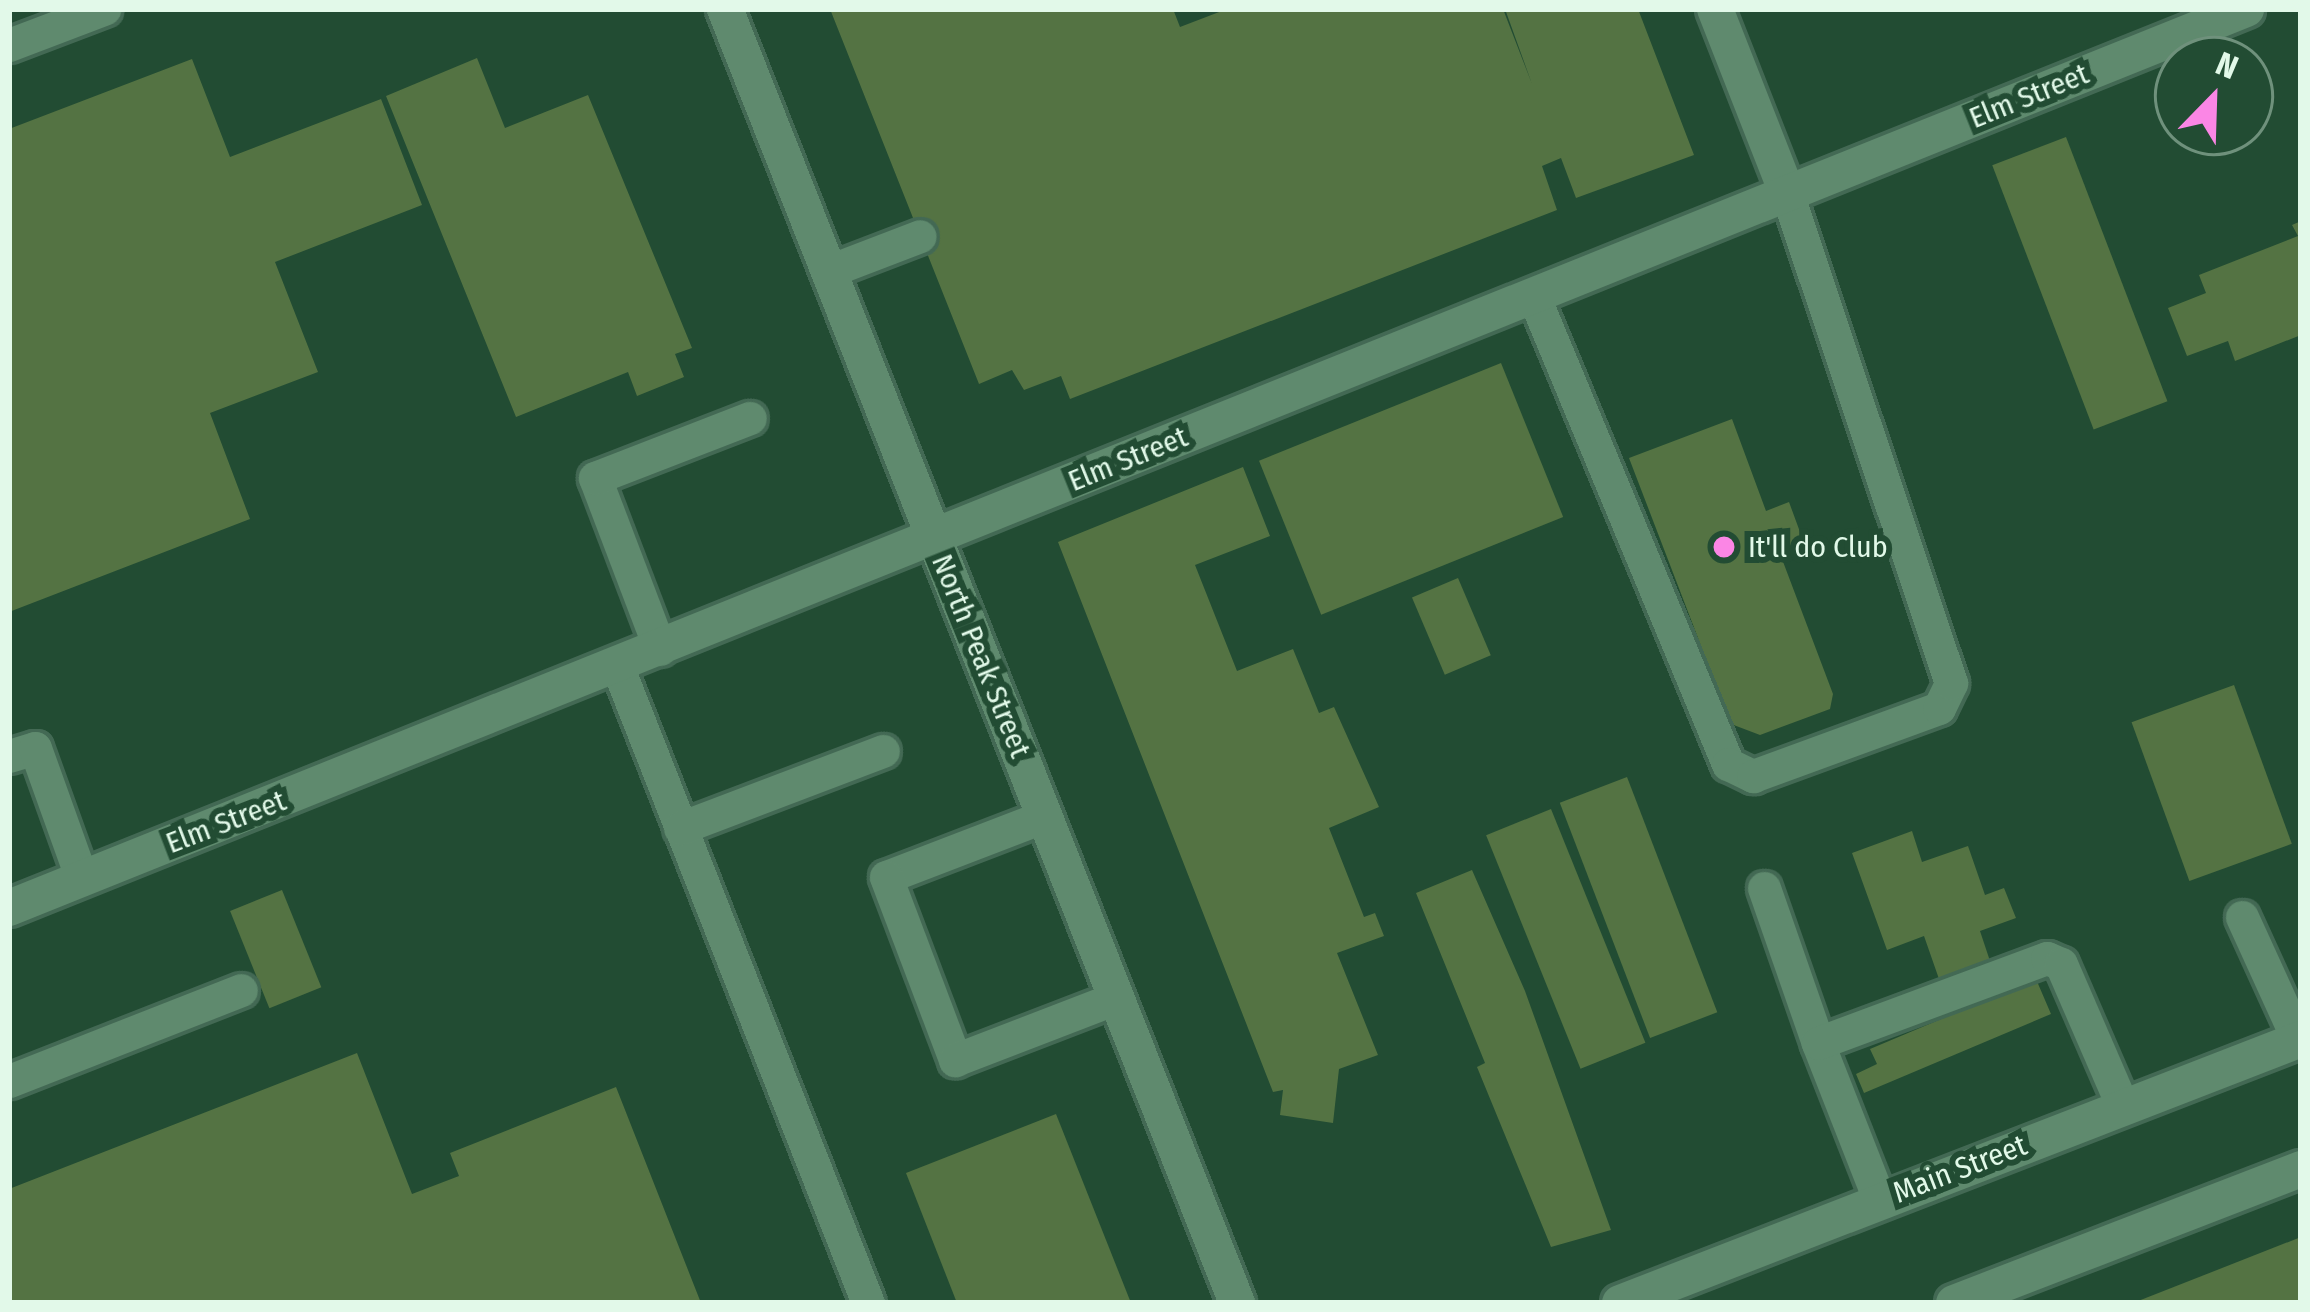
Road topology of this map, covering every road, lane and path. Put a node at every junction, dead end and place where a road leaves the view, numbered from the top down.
1 (104, 9) edge
2 (725, 9) edge
3 (1715, 9) edge
4 (2246, 9) edge
5 (9, 45) edge
6 (1787, 193) junction
7 (920, 236) dead end
8 (829, 271) junction
9 (1534, 297) junction
10 (750, 418) dead end
11 (934, 536) junction
12 (660, 649) junction
13 (618, 668) junction
14 (883, 751) dead end
15 (9, 756) edge
16 (1045, 816) junction
17 (680, 827) junction
18 (82, 879) junction
19 (1764, 888) dead end
20 (9, 908) edge
21 (2242, 916) dead end
22 (241, 990) dead end
23 (1116, 998) junction
24 (1818, 1043) junction
25 (2300, 1043) edge
26 (9, 1081) edge
27 (2123, 1107) junction
28 (2301, 1169) edge
29 (1879, 1199) junction
30 (868, 1303) edge
31 (1238, 1303) edge
32 (1620, 1303) edge
33 (1954, 1303) edge

1 - 5 lane
2 - 8 street, North Peak Street
3 - 6 street
4 - 6 street, Elm Street
6 - 9 street, Elm Street
6 - 9 lane
7 - 8 lane
8 - 11 street, North Peak Street
9 - 11 street, Elm Street
10 - 12 lane
11 - 12 street, Elm Street
11 - 16 street, North Peak Street
12 - 13 street, Elm Street
13 - 17 lane
13 - 18 street, Elm Street
14 - 17 lane
15 - 18 lane
16 - 23 street, North Peak Street
16 - 23 lane
17 - 30 lane
18 - 20 street, Elm Street
19 - 24 lane
21 - 25 lane
22 - 26 lane
23 - 31 street, North Peak Street
24 - 27 lane
24 - 29 lane
25 - 27 street, Main Street
27 - 29 street, Main Street
28 - 33 street
29 - 32 street, Main Street

